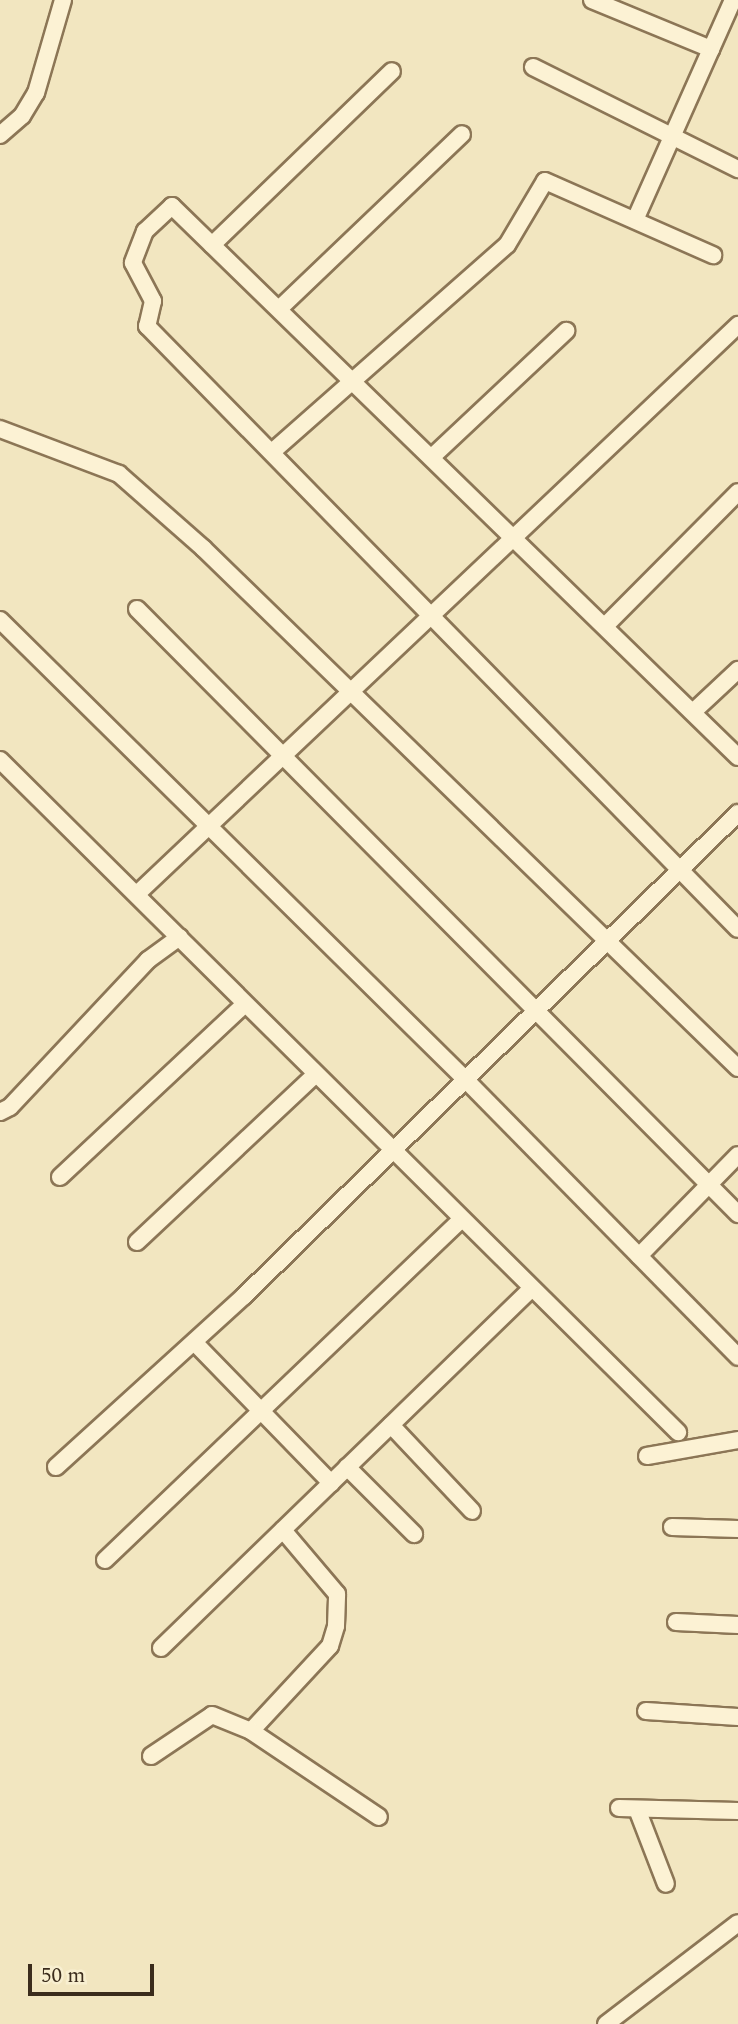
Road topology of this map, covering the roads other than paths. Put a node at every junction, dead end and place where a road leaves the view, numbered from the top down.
1 (63, 0) edge
2 (592, 0) edge
3 (733, 0) edge
4 (711, 48) junction
5 (533, 67) dead end
6 (392, 71) dead end
7 (462, 134) dead end
8 (0, 135) edge
9 (673, 136) junction
10 (738, 169) edge
11 (635, 220) junction
12 (212, 245) junction
13 (713, 255) dead end
14 (279, 309) junction
15 (738, 324) edge
16 (566, 331) dead end
17 (352, 379) junction
18 (0, 429) edge
19 (272, 452) junction
20 (433, 456) junction
21 (738, 492) edge
22 (516, 536) junction
23 (137, 609) dead end
24 (433, 614) junction
25 (0, 620) edge
26 (606, 625) junction
27 (738, 670) edge
28 (352, 691) junction
29 (693, 712) junction
30 (282, 757) junction
31 (738, 757) edge
32 (0, 760) edge
33 (738, 813) edge
34 (209, 827) junction
35 (680, 869) junction
36 (137, 894) junction
37 (738, 929) edge
38 (180, 937) junction
39 (609, 940) junction
40 (246, 1004) junction
41 (537, 1010) junction
42 (738, 1068) edge
43 (315, 1074) junction
44 (466, 1080) junction
45 (5, 1110) edge
46 (392, 1152) junction
47 (738, 1155) edge
48 (60, 1177) dead end
49 (708, 1184) junction
50 (738, 1214) edge
51 (461, 1220) junction
52 (137, 1241) dead end
53 (639, 1256) junction
54 (532, 1288) junction
55 (194, 1342) junction
56 (738, 1357) edge
57 (261, 1411) junction
58 (391, 1425) junction
59 (678, 1432) dead end
60 (738, 1440) edge
61 (646, 1456) dead end
62 (56, 1467) dead end
63 (347, 1467) junction
64 (331, 1483) junction
65 (472, 1511) dead end
66 (672, 1527) dead end
67 (738, 1529) edge
68 (283, 1530) junction
69 (414, 1534) dead end
70 (105, 1560) dead end
71 (676, 1622) dead end
72 (738, 1625) edge
73 (161, 1648) dead end
74 (646, 1710) dead end
75 (738, 1717) edge
76 (251, 1731) junction
77 (151, 1756) dead end
78 (619, 1808) dead end
79 (637, 1809) junction
80 (738, 1811) edge
81 (379, 1817) dead end
82 (666, 1884) dead end
83 (738, 1923) edge
84 (606, 2024) edge

1 - 8 street
2 - 4 street
3 - 4 street
4 - 9 street
5 - 9 street
6 - 12 street
7 - 14 street
9 - 10 street
9 - 11 street
11 - 13 street
11 - 17 street
12 - 14 street
12 - 19 street
14 - 17 street
15 - 22 street
16 - 20 street
17 - 19 street
17 - 20 street
18 - 28 street
19 - 24 street
20 - 22 street
21 - 26 street
22 - 24 street
22 - 26 street
23 - 30 street
24 - 28 street
24 - 35 street
25 - 34 street
26 - 29 street
27 - 29 street
28 - 30 street
28 - 39 street
29 - 31 street
30 - 34 street
30 - 41 street
32 - 36 street
33 - 35 street
34 - 36 street
34 - 44 street
35 - 37 street
35 - 39 street
36 - 38 street
38 - 40 street
38 - 45 street
39 - 41 street
39 - 42 street
40 - 43 street
40 - 48 street
41 - 44 street
41 - 49 street
43 - 46 street
43 - 52 street
44 - 46 street
44 - 53 street
46 - 51 street
46 - 55 street
47 - 49 street
49 - 50 street
49 - 53 street
51 - 54 street
51 - 57 street
53 - 56 street
54 - 58 street
54 - 59 street
55 - 57 street
55 - 62 street
57 - 64 street
57 - 70 street
58 - 63 street
58 - 65 street
60 - 61 street
63 - 64 street
63 - 69 street
64 - 68 street
66 - 67 street
68 - 73 street
68 - 76 street
71 - 72 street
74 - 75 street
76 - 77 street
76 - 81 street
78 - 79 street
79 - 80 street
79 - 82 street
83 - 84 street

